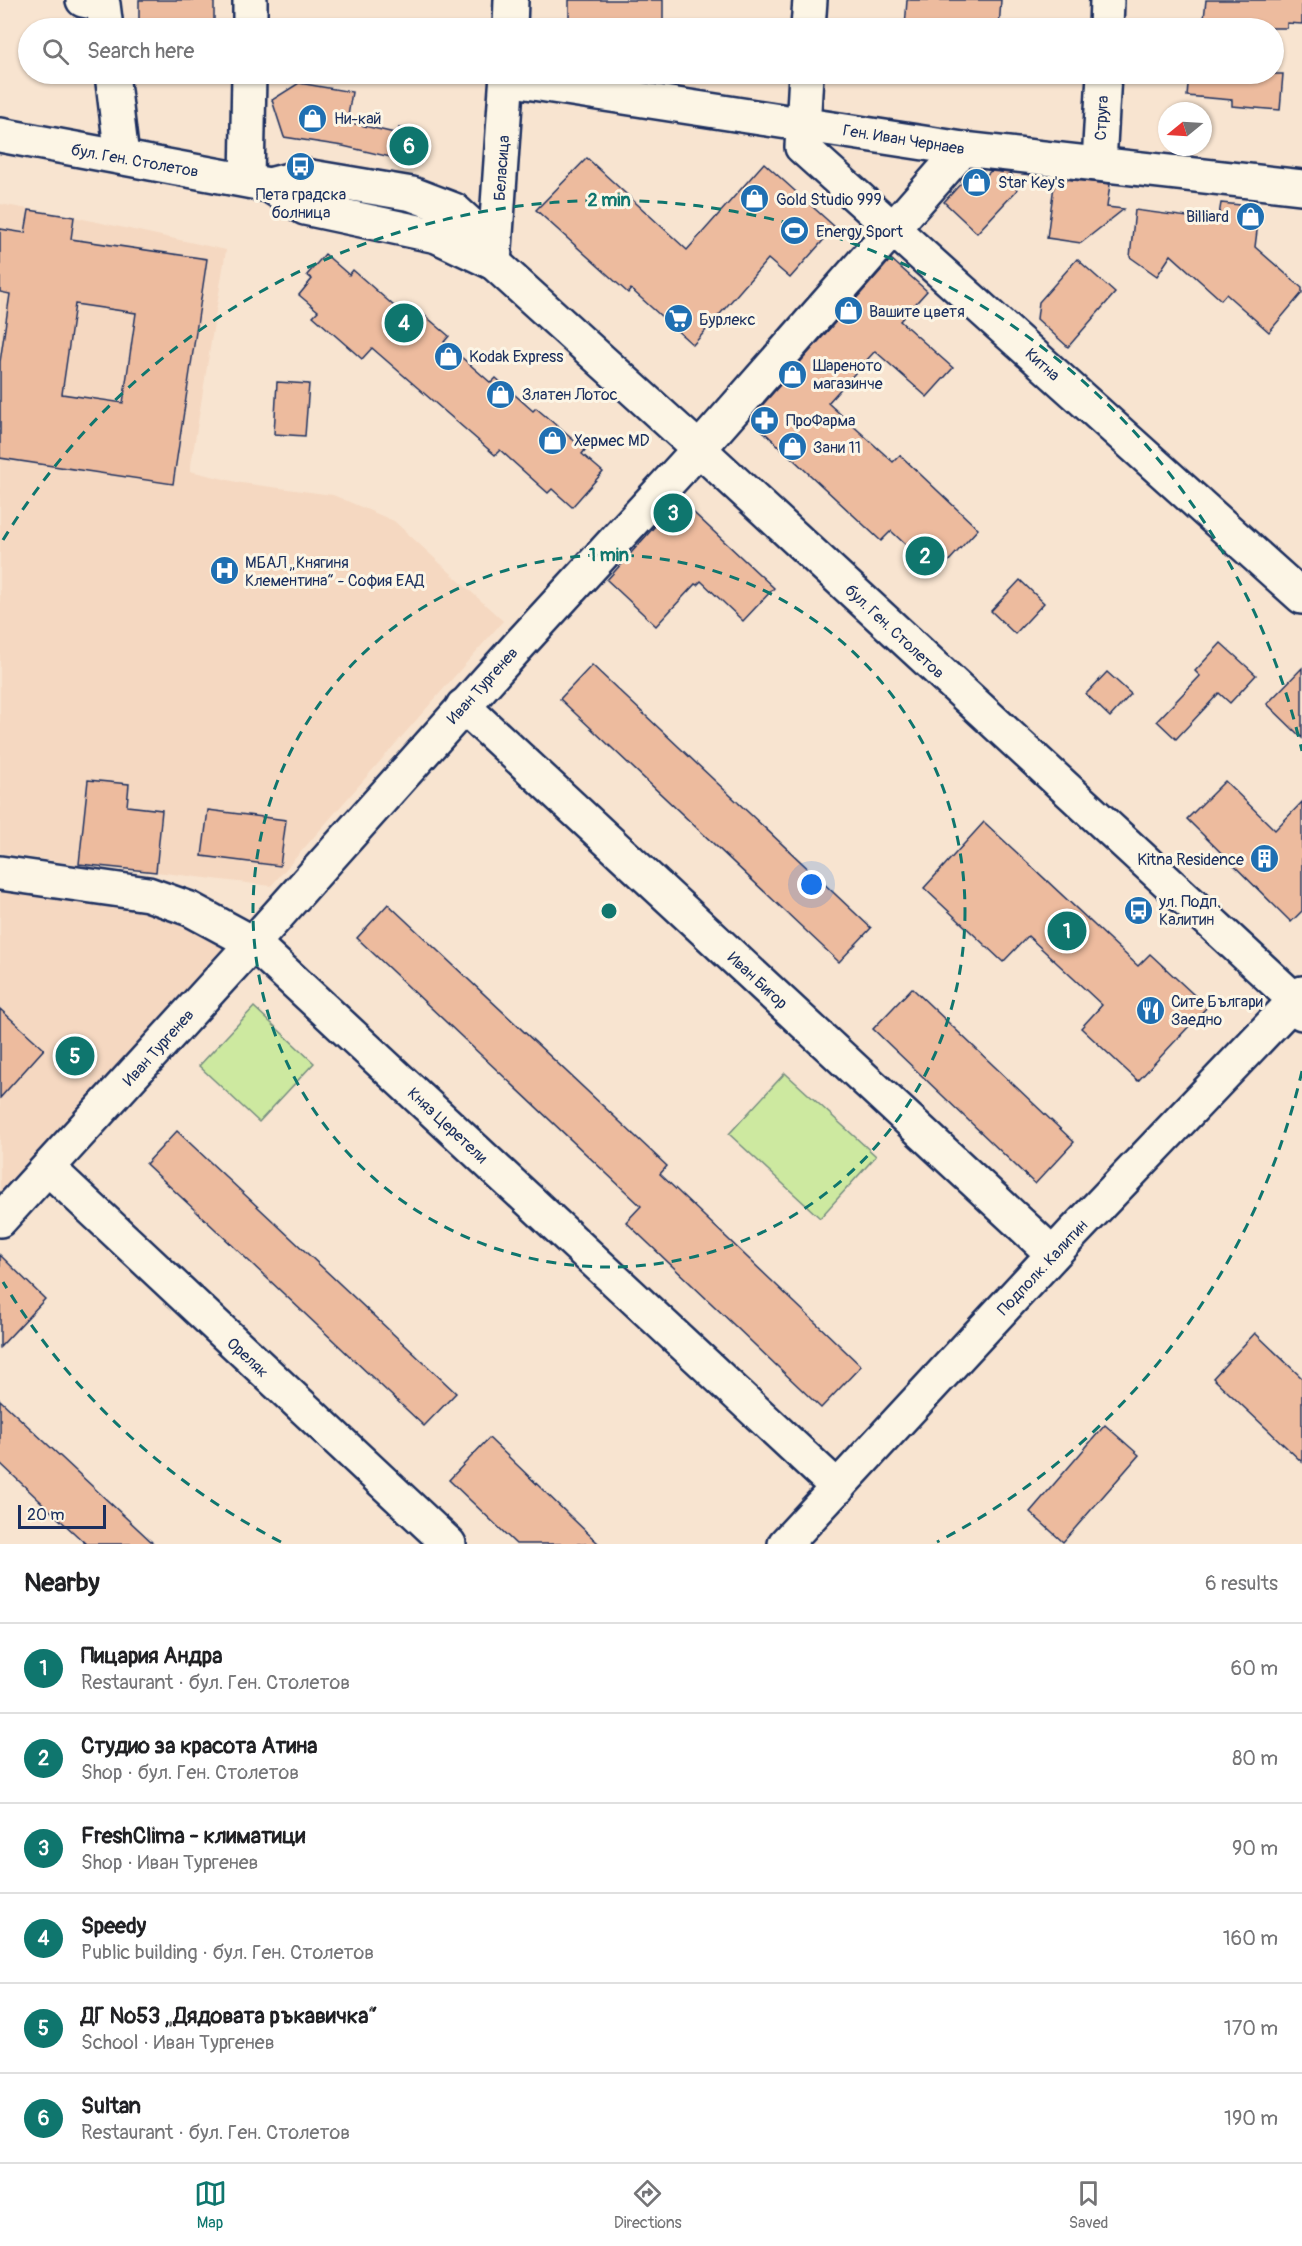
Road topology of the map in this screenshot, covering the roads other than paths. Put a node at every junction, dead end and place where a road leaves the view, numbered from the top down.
1 (83, 0) edge
2 (250, 0) edge
3 (511, 0) edge
4 (810, 0) edge
5 (1107, 0) edge
6 (105, 18) edge
7 (250, 18) edge
8 (510, 18) edge
9 (809, 18) edge
10 (1106, 18) edge
11 (113, 84) edge
12 (250, 84) edge
13 (506, 84) edge
14 (556, 84) edge
15 (805, 84) edge
16 (1103, 84) edge
17 (802, 124) junction
18 (0, 135) edge
19 (963, 149) junction
20 (122, 158) junction
21 (1099, 163) junction
22 (258, 183) junction
23 (1295, 192) edge
24 (892, 229) junction
25 (494, 263) junction
26 (699, 448) junction
27 (1302, 597) edge
28 (463, 706) junction
29 (0, 873) edge
30 (253, 943) junction
31 (1300, 1002) edge
32 (48, 1168) junction
33 (0, 1220) edge
34 (1053, 1254) junction
35 (838, 1488) junction
36 (449, 1544) edge
37 (785, 1544) edge

1 - 6 street
2 - 7 street
3 - 8 street
4 - 9 street
5 - 10 street
11 - 20 street
12 - 22 street
13 - 25 street, Беласица
14 - 17 street, Ген. Иван Чернаев
15 - 17 street, Китна
16 - 21 street, Струга
17 - 19 street, Ген. Иван Чернаев
17 - 24 street, Китна
18 - 20 street, бул. Ген. Столетов
19 - 21 street, Ген. Иван Чернаев
19 - 24 street, Иван Тургенев
20 - 22 street, бул. Ген. Столетов
21 - 23 street, Ген. Иван Чернаев
22 - 25 street, бул. Ген. Столетов
24 - 26 street, Иван Тургенев
24 - 27 street, Китна
25 - 26 street, бул. Ген. Столетов
26 - 28 street, Иван Тургенев
26 - 31 street, бул. Ген. Столетов
28 - 30 street, Иван Тургенев
28 - 34 street, Иван Бигор
29 - 30 street, Княз Церетели
30 - 32 street, Иван Тургенев
30 - 35 street, Княз Церетели
31 - 34 street, Подполк. Калитин
32 - 33 street, Иван Тургенев
32 - 36 street, Ореляк
34 - 35 street, Подполк. Калитин
35 - 37 street, Подполк. Калитин

